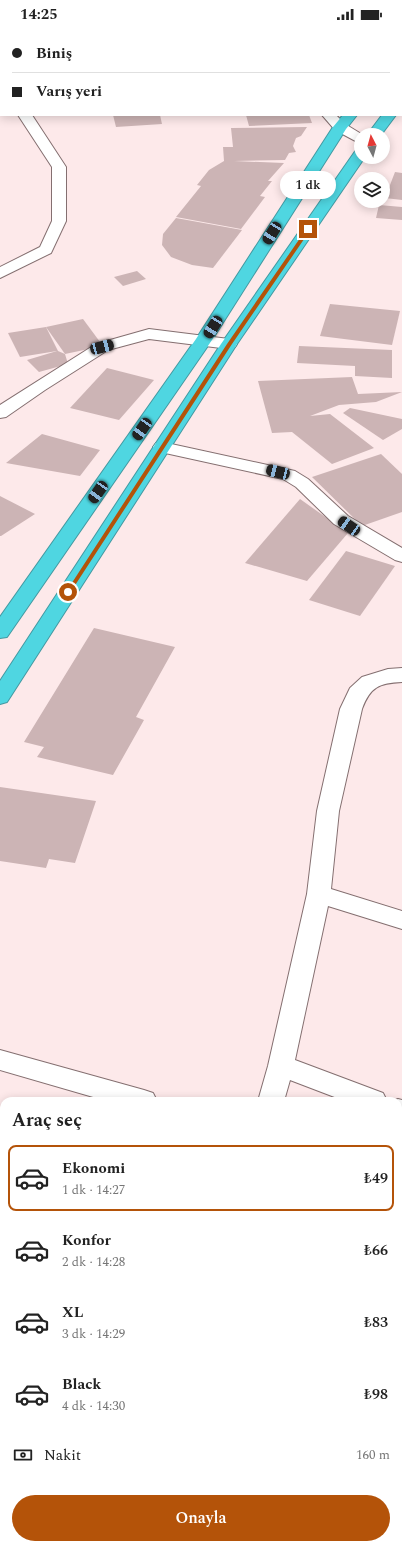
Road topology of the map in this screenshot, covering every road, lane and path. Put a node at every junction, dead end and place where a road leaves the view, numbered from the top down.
1 (26, 116) edge
2 (388, 116) edge
3 (340, 119) edge
4 (379, 128) edge
5 (354, 133) edge
6 (354, 163) edge
7 (0, 272) edge
8 (204, 340) junction
9 (229, 344) junction
10 (0, 413) edge
11 (162, 447) junction
12 (402, 556) edge
13 (0, 632) edge
14 (402, 675) edge
15 (0, 697) edge
16 (319, 894) junction
17 (402, 920) edge
18 (0, 1060) edge
19 (281, 1066) junction
20 (130, 1097) edge
21 (272, 1097) edge
22 (363, 1097) edge

1 - 7 street
2 - 4 highway
3 - 5 street
3 - 8 highway
6 - 9 highway
8 - 9 street
8 - 10 street
8 - 13 highway
9 - 11 highway
11 - 12 street
11 - 15 highway
14 - 16 street
16 - 17 street
16 - 19 street
18 - 20 street
19 - 21 street
19 - 22 street

